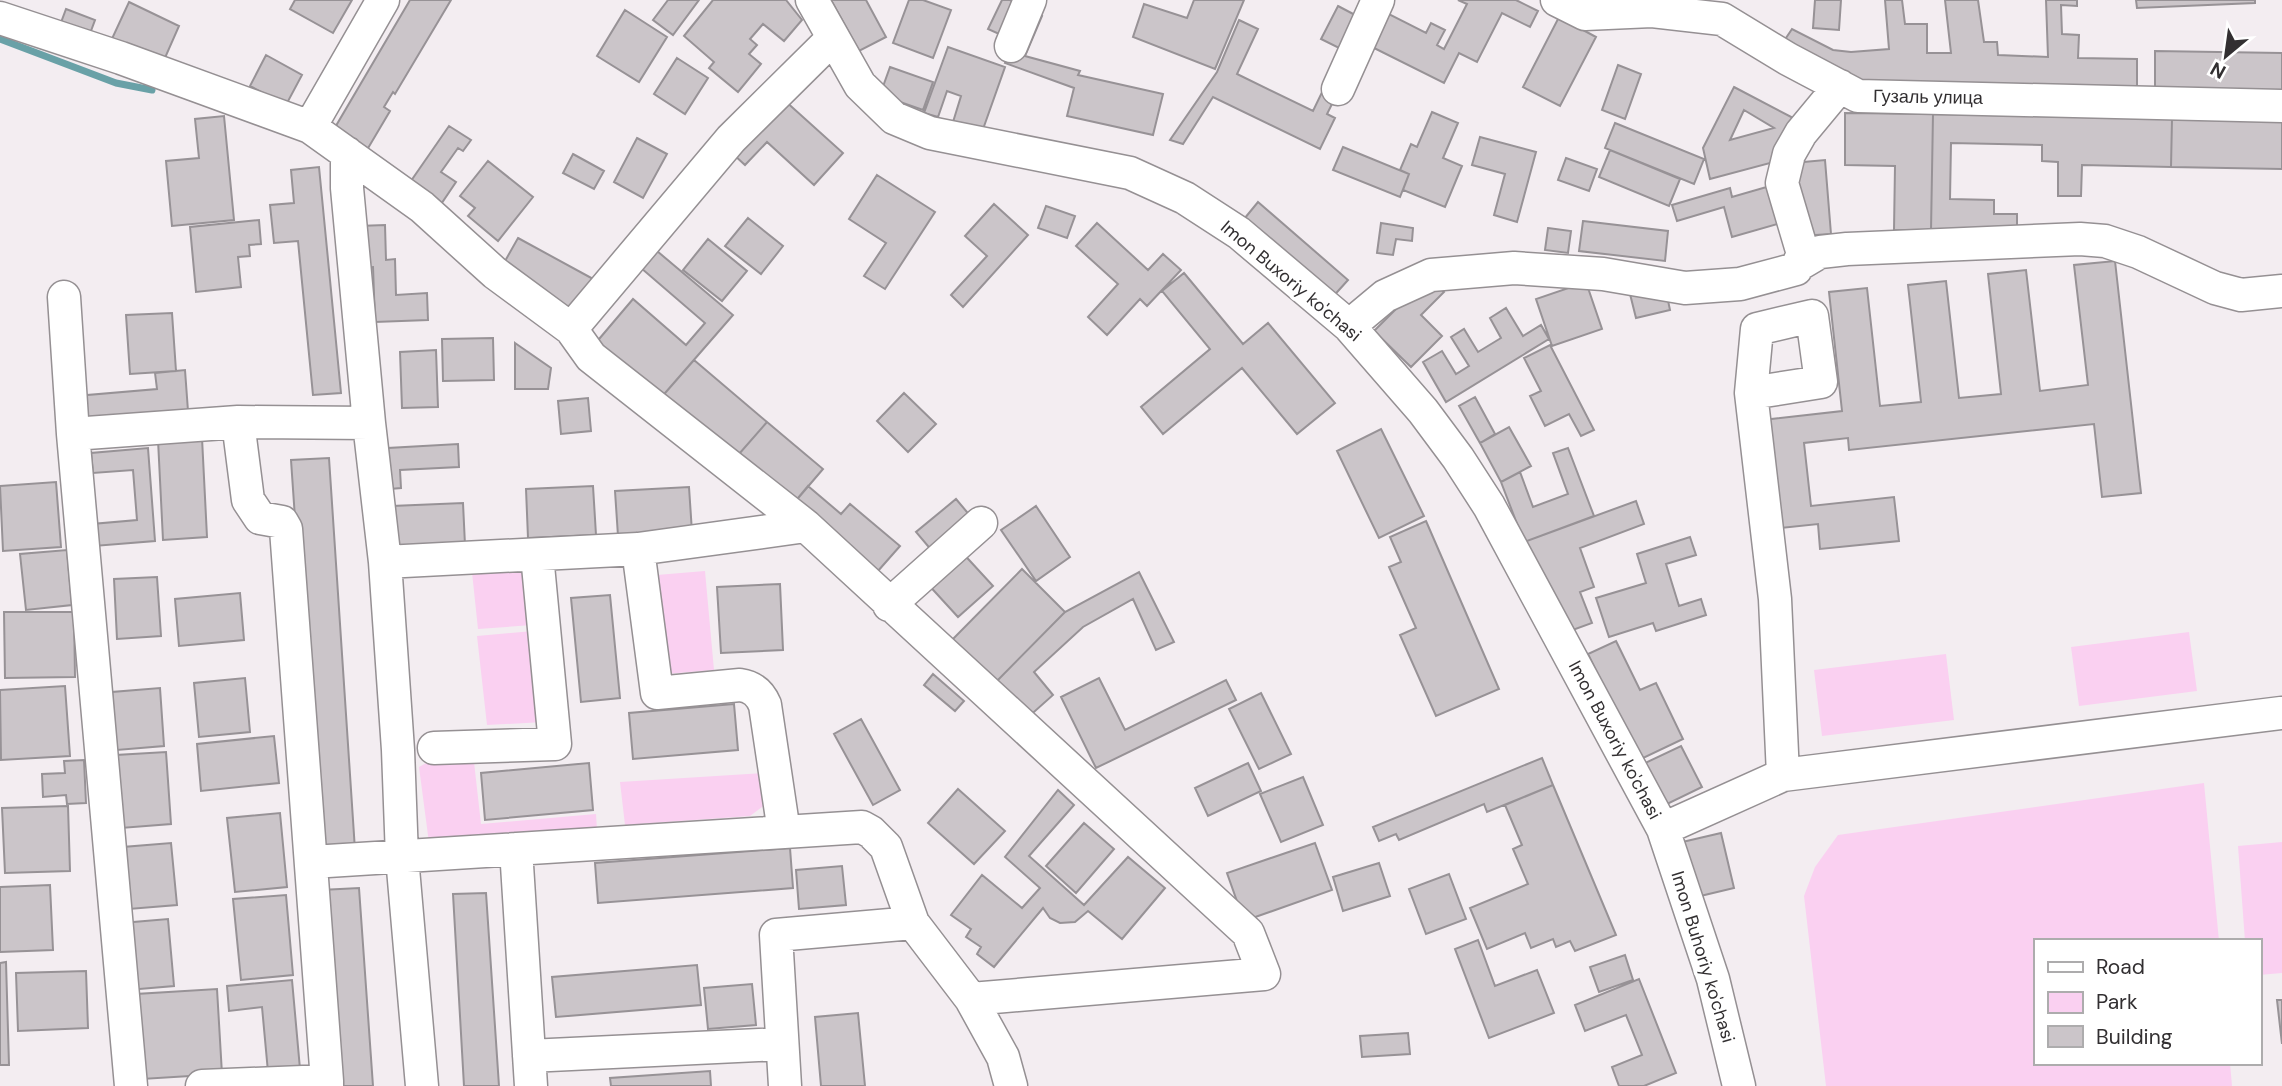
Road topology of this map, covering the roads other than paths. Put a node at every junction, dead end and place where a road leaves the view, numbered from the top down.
1 (383, 0) edge
2 (813, 0) edge
3 (1030, 0) edge
4 (1378, 0) edge
5 (1557, 0) edge
6 (1651, 6) edge
7 (0, 18) edge
8 (832, 39) junction
9 (1011, 46) dead end
10 (1840, 86) junction
11 (1338, 89) dead end
12 (2282, 106) edge
13 (310, 127) junction
14 (347, 153) junction
15 (1798, 265) junction
16 (2282, 291) edge
17 (64, 297) dead end
18 (1349, 326) junction
19 (571, 328) junction
20 (1751, 393) dead end
21 (238, 422) junction
22 (369, 423) junction
23 (72, 427) junction
24 (981, 523) dead end
25 (806, 526) junction
26 (638, 549) junction
27 (537, 555) junction
28 (385, 562) junction
29 (889, 605) junction
30 (2281, 713) edge
31 (434, 748) dead end
32 (1783, 775) junction
33 (1663, 829) junction
34 (784, 832) junction
35 (516, 849) junction
36 (402, 857) junction
37 (312, 862) junction
38 (913, 923) junction
39 (971, 999) junction
40 (782, 1044) junction
41 (530, 1071) edge
42 (327, 1084) edge
43 (131, 1086) edge
44 (202, 1086) edge
45 (422, 1086) edge
46 (785, 1086) edge
47 (1010, 1086) edge
48 (1739, 1086) edge

1 - 13 street
2 - 8 street, Imon Buxoriy ko'chasi
3 - 9 street
4 - 11 street
5 - 6 street, Гузаль улица
6 - 10 street, Гузаль улица
7 - 13 street
8 - 18 street, Imon Buxoriy ko'chasi
8 - 19 street
10 - 12 street, Гузаль улица
10 - 15 street
13 - 14 street
14 - 19 street
14 - 22 street
15 - 16 street
15 - 18 street
17 - 23 street
18 - 33 street, Imon Buxoriy ko'chasi
19 - 25 street
20 - 32 street
21 - 22 street
21 - 23 street
21 - 37 street
22 - 28 street
23 - 43 street
24 - 29 street
25 - 26 street
25 - 29 street
26 - 27 street
26 - 34 street
27 - 28 street
27 - 31 street
28 - 36 street
29 - 39 street
30 - 32 street
32 - 33 street
33 - 48 street, Imon Buhoriy ko'chasi
34 - 35 street
34 - 38 street
35 - 36 street
35 - 41 street
36 - 37 street
36 - 45 street
37 - 42 street
38 - 39 street
38 - 40 street
39 - 47 street
40 - 41 street
40 - 46 street
42 - 44 street

